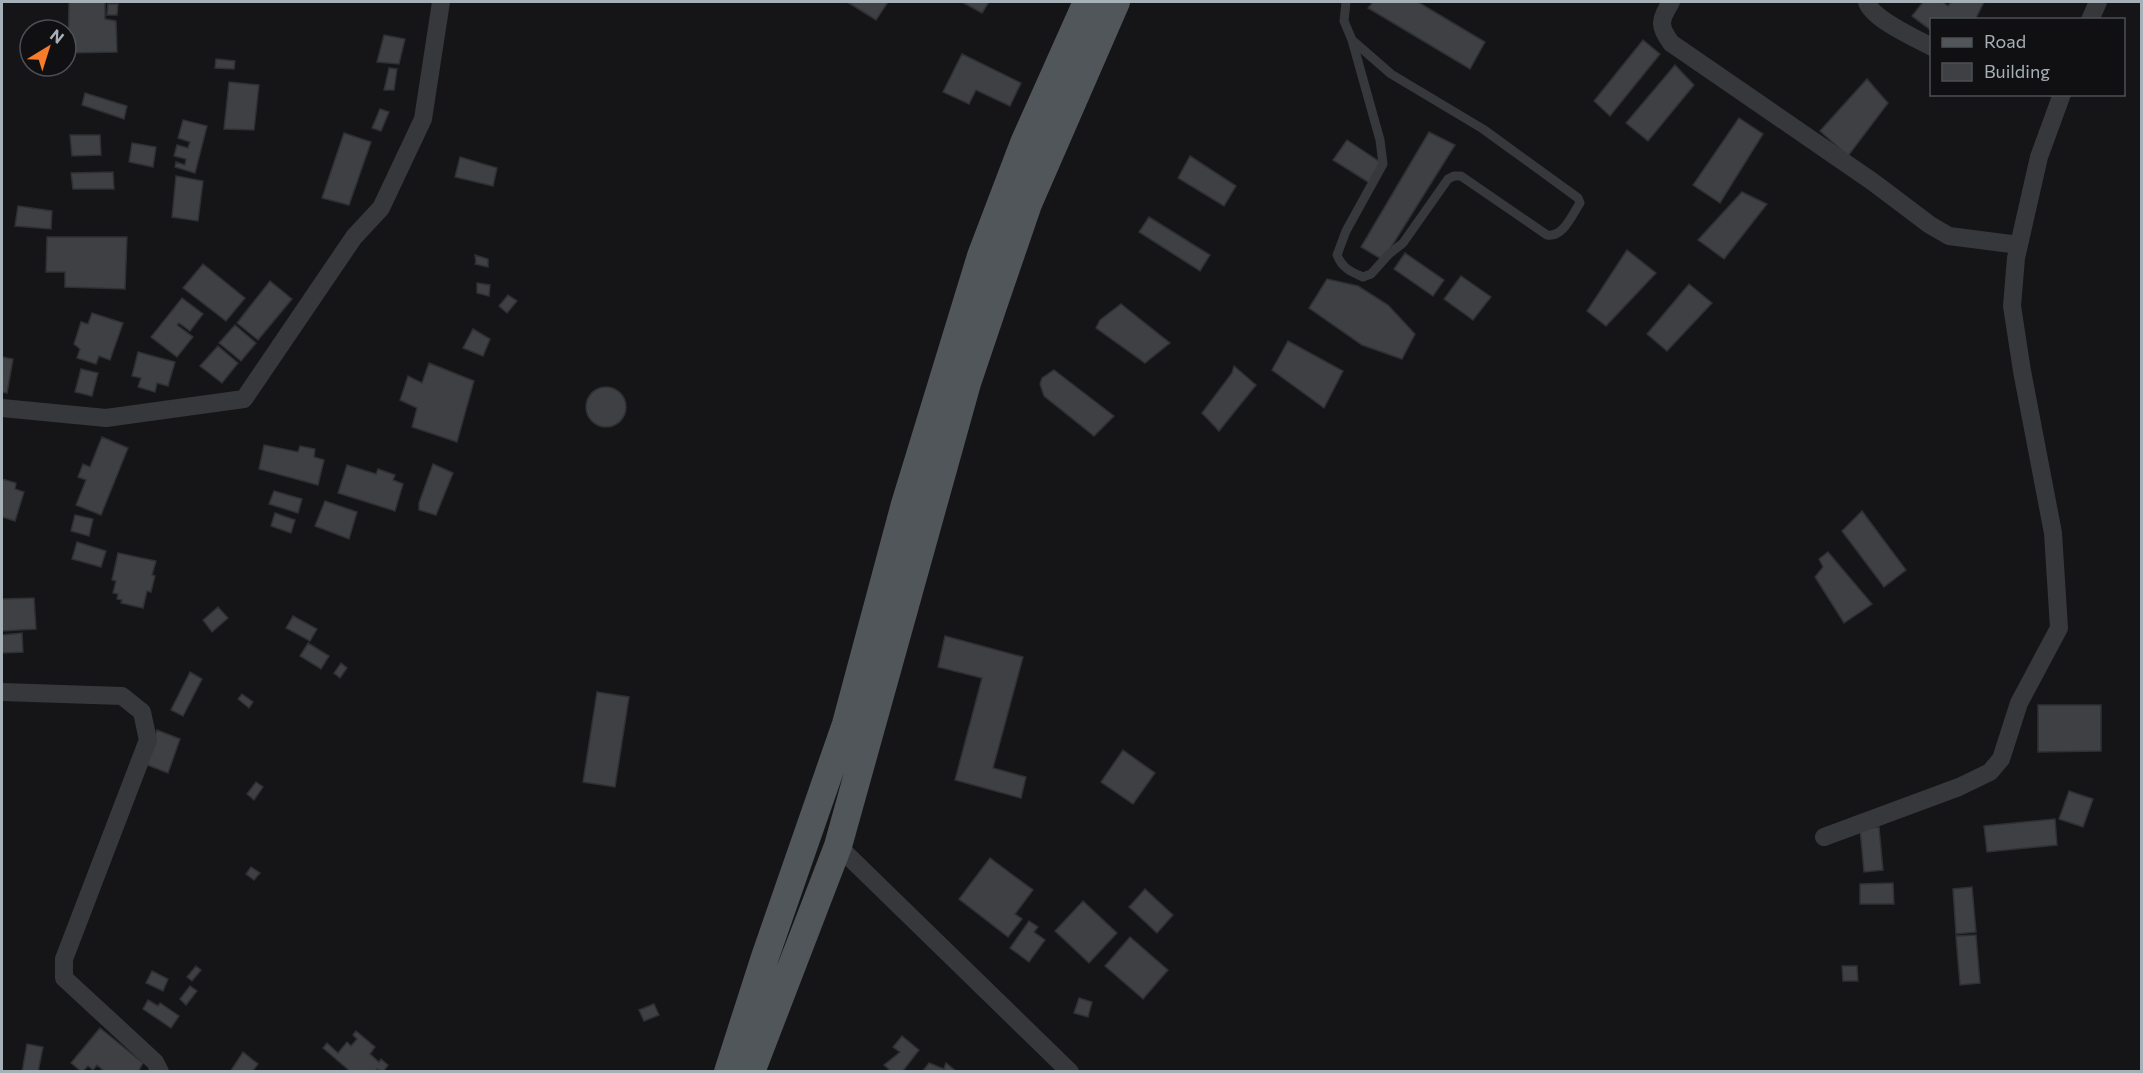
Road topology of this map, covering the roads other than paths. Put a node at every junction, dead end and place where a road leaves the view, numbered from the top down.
1 (441, 2) edge
2 (1087, 2) edge
3 (1116, 2) edge
4 (1346, 2) edge
5 (1671, 2) edge
6 (1867, 2) edge
7 (2097, 2) edge
8 (2091, 18) edge
9 (1352, 40) junction
10 (1930, 46) edge
11 (2061, 96) edge
12 (2019, 245) junction
13 (2, 408) edge
14 (2, 692) edge
15 (1824, 837) dead end
16 (837, 846) junction
17 (160, 1071) edge
18 (728, 1071) edge
19 (751, 1071) edge
20 (1070, 1071) edge

1 - 13 street
2 - 18 main road
3 - 16 main road
4 - 9 lane
5 - 12 street
6 - 10 street
7 - 8 street
9 - 9 lane
11 - 12 street
12 - 15 street
14 - 17 street
16 - 19 main road
16 - 20 street

